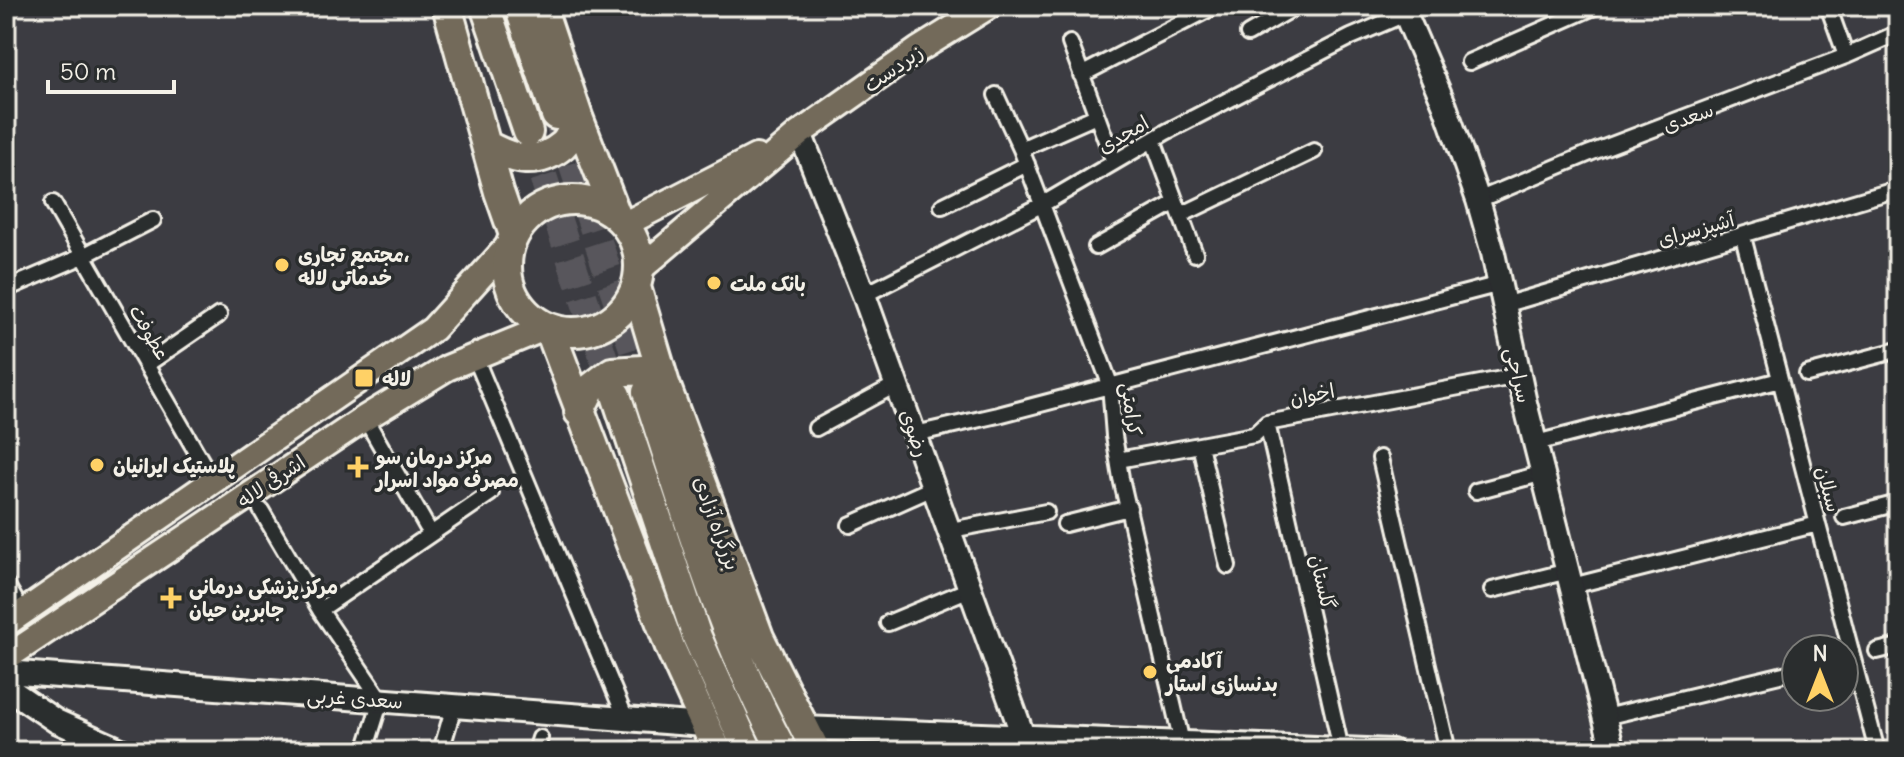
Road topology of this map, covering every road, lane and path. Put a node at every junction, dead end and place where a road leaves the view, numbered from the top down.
1 (447, 6) edge
2 (485, 6) edge
3 (519, 6) edge
4 (541, 6) edge
5 (1215, 6) edge
6 (1297, 6) edge
7 (1828, 6) edge
8 (1590, 7) edge
9 (981, 8) edge
10 (1404, 10) edge
11 (1898, 33) edge
12 (1248, 34) dead end
13 (1070, 43) dead end
14 (1846, 56) junction
15 (1469, 62) dead end
16 (1081, 75) junction
17 (996, 95) dead end
18 (567, 116) junction
19 (1096, 116) junction
20 (528, 132) tunnel mouth
21 (800, 133) junction
22 (1153, 140) junction
23 (488, 146) junction
24 (1021, 149) junction
25 (1314, 151) dead end
26 (1114, 162) junction
27 (1027, 164) junction
28 (1898, 189) edge
29 (1478, 200) junction
30 (53, 203) dead end
31 (1043, 204) junction
32 (942, 206) dead end
33 (1178, 209) junction
34 (620, 219) junction
35 (153, 220) dead end
36 (1743, 237) junction
37 (511, 241) junction
38 (1096, 247) dead end
39 (1195, 254) dead end
40 (83, 256) junction
41 (638, 278) junction
42 (6, 289) edge
43 (864, 295) junction
44 (1502, 295) junction
45 (219, 315) dead end
46 (548, 327) junction
47 (1898, 350) edge
48 (475, 357) junction
49 (146, 365) junction
50 (1807, 374) dead end
51 (1518, 376) junction
52 (1780, 380) junction
53 (897, 384) junction
54 (1110, 384) junction
55 (656, 388) junction
56 (616, 395) tunnel mouth
57 (579, 412) junction
58 (365, 418) junction
59 (1267, 423) junction
60 (816, 428) dead end
61 (915, 434) junction
62 (1536, 443) junction
63 (1200, 445) junction
64 (1380, 458) dead end
65 (1118, 460) junction
66 (1544, 473) junction
67 (213, 481) junction
68 (935, 487) junction
69 (1476, 491) dead end
70 (491, 493) dead end
71 (1898, 503) edge
72 (1129, 508) junction
73 (261, 510) dead end
74 (1046, 512) dead end
75 (1844, 517) dead end
76 (1065, 524) dead end
77 (1818, 524) junction
78 (850, 525) dead end
79 (427, 527) dead end
80 (951, 530) junction
81 (1228, 566) dead end
82 (1570, 579) junction
83 (6, 584) edge
84 (972, 588) junction
85 (1492, 590) dead end
86 (320, 610) junction
87 (15, 618) edge
88 (888, 623) dead end
89 (1842, 633) edge
90 (1898, 646) edge
91 (1877, 651) dead end
92 (6, 658) edge
93 (6, 672) edge
94 (1780, 675) edge
95 (6, 687) edge
96 (1860, 696) edge
97 (381, 700) junction
98 (454, 706) junction
99 (1605, 717) junction
100 (626, 719) junction
101 (704, 725) junction
102 (1023, 736) junction
103 (809, 739) edge
104 (924, 742) edge
105 (989, 743) edge
106 (1182, 743) junction
107 (1126, 746) edge
108 (1269, 749) edge
109 (1341, 749) junction
110 (123, 751) edge
111 (365, 751) edge
112 (441, 751) edge
113 (717, 751) edge
114 (748, 751) edge
115 (783, 751) edge
116 (1388, 751) edge
117 (1448, 751) edge
118 (1613, 751) edge
119 (1877, 751) edge

1 - 23 highway
2 - 20 highway
3 - 18 highway
4 - 18 highway
5 - 16 street
6 - 12 street
7 - 14 street
8 - 15 street
9 - 21 main road, زبردست
10 - 22 street, امجدی
10 - 29 street, سراجی
11 - 14 street, سعدی
13 - 16 street
14 - 29 street, سعدی
16 - 19 street
17 - 24 street, کرامتی
18 - 23 highway
18 - 34 highway
19 - 24 street
19 - 26 street
21 - 34 main road, زبردست
21 - 41 main road, زبردست
21 - 43 street, رضوی
22 - 26 street, امجدی
22 - 33 street
23 - 37 highway
24 - 27 street, کرامتی
25 - 33 street
26 - 31 street, امجدی
27 - 31 street, کرامتی
27 - 32 street
28 - 36 street, آشپزسرای
29 - 44 street, سراجی
30 - 40 street, عطوفت
31 - 43 street, امجدی
31 - 54 street, کرامتی
33 - 38 street
33 - 39 street
34 - 37 highway
34 - 41 highway
35 - 40 street
36 - 44 street, آشپزسرای
36 - 52 street, سبلان
37 - 46 highway
37 - 67 main road, اشرفی لاله
40 - 42 street
40 - 49 street, عطوفت
41 - 46 highway
41 - 55 highway, بزرگراه آزادی
43 - 53 street, رضوی
44 - 51 street, سراجی
44 - 54 street, آشپزسرای
45 - 49 street
46 - 48 main road, اشرفی لاله
46 - 57 highway
47 - 50 street
48 - 58 main road, اشرفی لاله
48 - 100 street
49 - 67 street, عطوفت
51 - 59 street, اخوان
51 - 62 street, سراجی
52 - 62 street
52 - 77 street, سبلان
53 - 60 street
53 - 61 street, رضوی
54 - 61 street, آشپزسرای
54 - 65 street, کرامتی
55 - 57 highway
55 - 103 highway, بزرگراه آزادی
55 - 115 highway, بزرگراه آزادی
56 - 114 highway
57 - 101 highway
58 - 79 street
58 - 92 main road, اشرفی لاله
59 - 63 street, اخوان
59 - 109 street, گلستان
61 - 68 street, رضوی
62 - 66 street, سراجی
63 - 65 street, اخوان
63 - 81 street
64 - 117 street
65 - 72 street, کرامتی
66 - 69 street
66 - 82 street, سراجی
67 - 87 main road, اشرفی لاله
68 - 78 street
68 - 80 street, رضوی
70 - 86 street
71 - 75 street
72 - 76 street
72 - 106 street, کرامتی
73 - 86 street
74 - 80 street
77 - 82 street
77 - 89 street, سبلان
80 - 84 street, رضوی
82 - 85 street
82 - 99 street, سراجی
83 - 87 street
84 - 88 street
84 - 102 street, رضوی
86 - 97 street
90 - 91 street
93 - 97 street, سعدی غربی
94 - 99 street
95 - 110 street
96 - 119 street, سبلان
97 - 98 street, سعدی غربی
97 - 111 street
98 - 100 street, سعدی غربی
98 - 112 street
99 - 118 street, سراجی
100 - 101 street, سعدی غربی
101 - 113 highway
102 - 105 street
102 - 107 street
103 - 104 street
104 - 105 street
106 - 107 street
106 - 108 street
108 - 109 street
109 - 116 street

